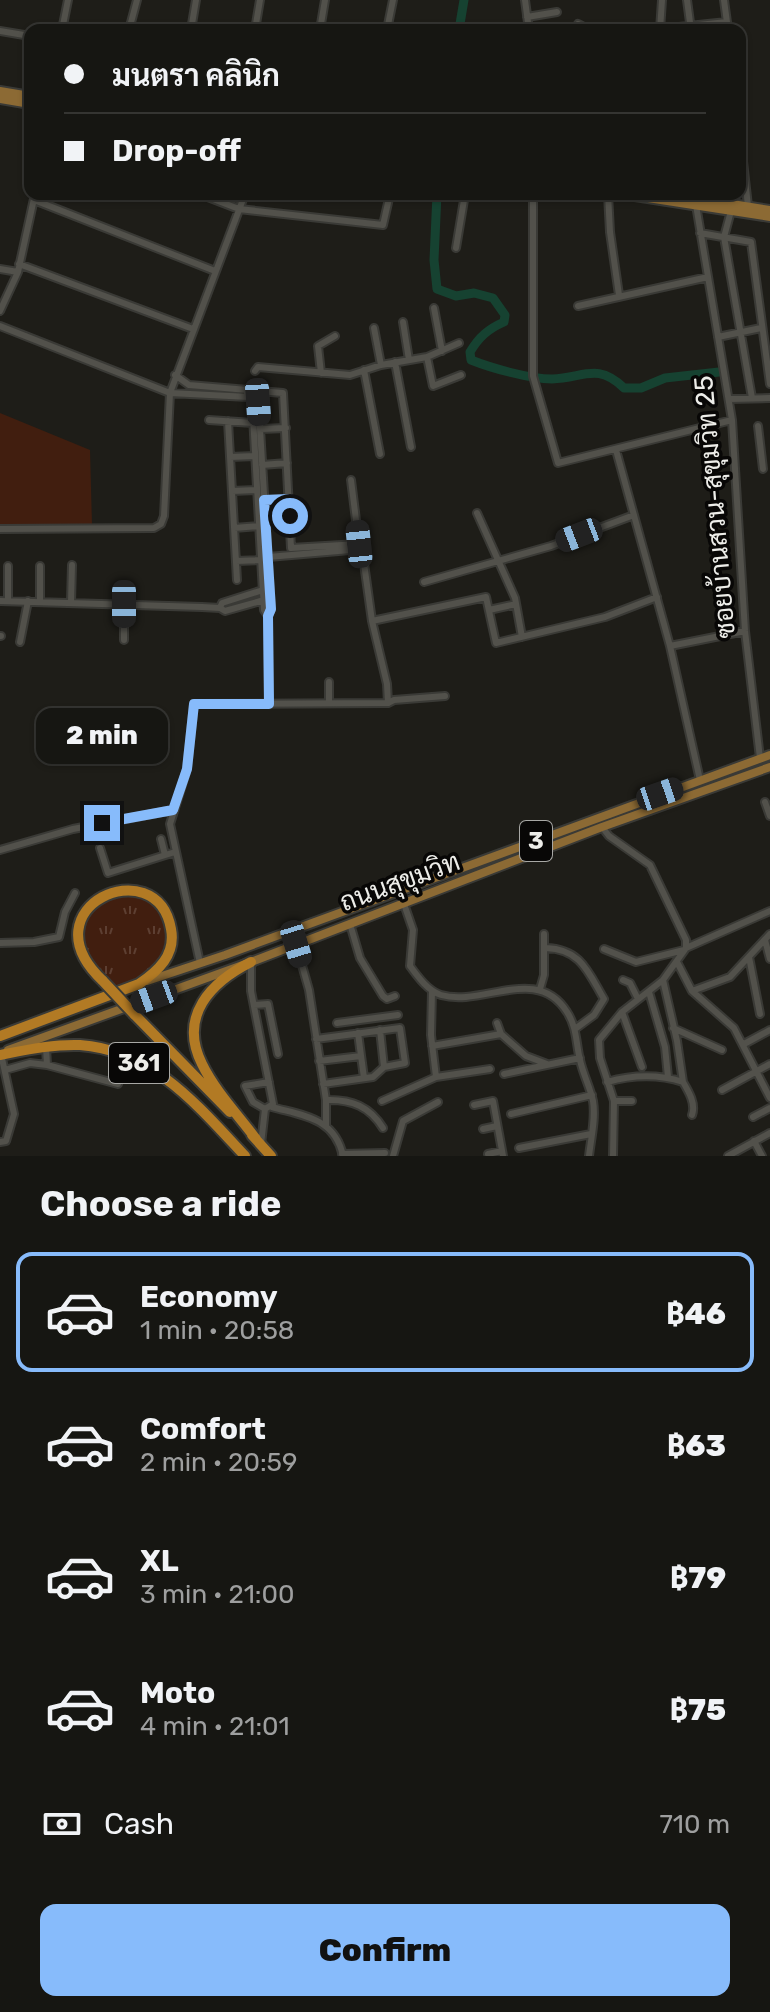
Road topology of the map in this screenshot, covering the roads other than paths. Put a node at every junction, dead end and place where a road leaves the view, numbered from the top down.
1 (68, 0) edge
2 (137, 0) edge
3 (196, 0) edge
4 (260, 0) edge
5 (325, 0) edge
6 (393, 0) edge
7 (525, 0) edge
8 (662, 0) edge
9 (687, 0) edge
10 (724, 0) edge
11 (557, 12) dead end
12 (527, 17) junction
13 (63, 24) edge
14 (131, 24) edge
15 (192, 24) edge
16 (256, 24) edge
17 (321, 24) edge
18 (388, 24) edge
19 (528, 24) edge
20 (660, 24) edge
21 (690, 24) edge
22 (727, 24) edge
23 (0, 31) edge
24 (24, 35) edge
25 (0, 91) edge
26 (24, 95) edge
27 (0, 99) edge
28 (24, 103) edge
29 (746, 189) edge
30 (34, 200) edge
31 (42, 200) edge
32 (217, 200) edge
33 (243, 200) edge
34 (389, 200) edge
35 (464, 200) edge
36 (533, 200) edge
37 (608, 200) edge
38 (685, 200) edge
39 (702, 200) edge
40 (696, 205) junction
41 (748, 206) junction
42 (239, 209) junction
43 (770, 210) edge
44 (731, 211) junction
45 (770, 217) edge
46 (700, 233) junction
47 (724, 237) junction
48 (456, 248) dead end
49 (19, 264) junction
50 (0, 269) edge
51 (215, 271) junction
52 (18, 272) junction
53 (708, 277) junction
54 (619, 295) junction
55 (578, 306) dead end
56 (434, 308) dead end
57 (0, 311) edge
58 (403, 322) dead end
59 (0, 326) edge
60 (374, 328) dead end
61 (761, 328) junction
62 (193, 329) junction
63 (740, 332) junction
64 (335, 336) dead end
65 (718, 337) junction
66 (459, 343) dead end
67 (442, 351) junction
68 (427, 357) junction
69 (409, 360) junction
70 (395, 362) junction
71 (381, 365) junction
72 (364, 370) junction
73 (321, 373) junction
74 (175, 375) junction
75 (461, 375) dead end
76 (770, 384) edge
77 (209, 392) junction
78 (170, 393) junction
79 (253, 393) junction
80 (752, 398) junction
81 (770, 398) edge
82 (729, 399) junction
83 (209, 420) dead end
84 (732, 420) junction
85 (228, 421) junction
86 (253, 423) junction
87 (758, 426) dead end
88 (286, 428) junction
89 (260, 429) junction
90 (411, 447) dead end
91 (616, 450) junction
92 (380, 454) dead end
93 (255, 456) junction
94 (230, 457) junction
95 (287, 463) junction
96 (262, 465) junction
97 (763, 469) dead end
98 (260, 476) junction
99 (351, 480) dead end
100 (257, 490) junction
101 (232, 491) junction
102 (289, 499) junction
103 (264, 500) junction
104 (477, 513) dead end
105 (634, 515) junction
106 (259, 526) junction
107 (234, 528) junction
108 (0, 529) edge
109 (264, 547) junction
110 (265, 558) junction
111 (236, 561) junction
112 (498, 561) junction
113 (72, 565) dead end
114 (8, 566) dead end
115 (40, 566) dead end
116 (237, 580) dead end
117 (424, 582) dead end
118 (263, 590) junction
119 (657, 597) junction
120 (264, 600) junction
121 (0, 601) edge
122 (8, 601) junction
123 (28, 601) junction
124 (40, 602) junction
125 (71, 602) junction
126 (124, 604) junction
127 (516, 604) junction
128 (220, 608) junction
129 (489, 610) junction
130 (268, 616) junction
131 (372, 621) junction
132 (745, 631) junction
133 (522, 637) junction
134 (124, 640) dead end
135 (20, 642) dead end
136 (670, 646) junction
137 (329, 682) dead end
138 (445, 696) dead end
139 (329, 703) junction
140 (388, 703) junction
141 (269, 704) junction
142 (765, 756) edge
143 (770, 767) edge
144 (700, 780) junction
145 (765, 802) dead end
146 (173, 810) junction
147 (770, 816) edge
148 (602, 827) junction
149 (161, 839) dead end
150 (100, 848) dead end
151 (0, 850) edge
152 (175, 852) junction
153 (165, 855) junction
154 (75, 893) dead end
155 (380, 899) junction
156 (404, 904) junction
157 (385, 911) junction
158 (770, 911) edge
159 (350, 924) junction
160 (544, 934) dead end
161 (767, 937) edge
162 (0, 943) edge
163 (296, 944) junction
164 (546, 948) junction
165 (604, 949) dead end
166 (685, 949) junction
167 (749, 957) junction
168 (770, 959) edge
169 (251, 962) junction
170 (677, 962) junction
171 (200, 963) junction
172 (623, 980) dead end
173 (663, 980) junction
174 (139, 984) junction
175 (540, 989) junction
176 (432, 991) junction
177 (692, 991) junction
178 (649, 992) junction
179 (395, 996) dead end
180 (638, 999) junction
181 (254, 1005) junction
182 (622, 1012) junction
183 (760, 1014) dead end
184 (337, 1023) dead end
185 (497, 1023) dead end
186 (400, 1028) junction
187 (673, 1028) junction
188 (575, 1029) junction
189 (380, 1030) junction
190 (770, 1030) edge
191 (358, 1033) junction
192 (501, 1034) junction
193 (0, 1036) edge
194 (316, 1039) junction
195 (744, 1044) junction
196 (432, 1046) junction
197 (46, 1047) junction
198 (722, 1050) dead end
199 (0, 1054) edge
200 (278, 1054) dead end
201 (361, 1056) junction
202 (580, 1058) junction
203 (319, 1061) junction
204 (547, 1064) junction
205 (770, 1064) edge
206 (47, 1065) junction
207 (384, 1067) junction
208 (642, 1067) dead end
209 (490, 1069) dead end
210 (5, 1070) junction
211 (757, 1071) junction
212 (504, 1074) dead end
213 (436, 1077) junction
214 (668, 1077) junction
215 (367, 1078) junction
216 (269, 1082) junction
217 (607, 1082) junction
218 (683, 1082) junction
219 (118, 1084) dead end
220 (323, 1084) junction
221 (371, 1086) dead end
222 (722, 1090) dead end
223 (592, 1095) junction
224 (770, 1098) edge
225 (326, 1100) junction
226 (382, 1101) dead end
227 (614, 1101) junction
228 (632, 1101) dead end
229 (438, 1102) dead end
230 (474, 1105) dead end
231 (268, 1108) junction
232 (770, 1108) edge
233 (511, 1114) dead end
234 (692, 1115) dead end
235 (753, 1117) dead end
236 (326, 1126) junction
237 (497, 1126) junction
238 (383, 1128) dead end
239 (483, 1129) dead end
240 (770, 1133) edge
241 (591, 1134) junction
242 (754, 1141) junction
243 (0, 1142) edge
244 (258, 1142) junction
245 (519, 1148) dead end
246 (385, 1153) dead end
247 (502, 1153) edge
248 (488, 1154) dead end
249 (343, 1155) edge
250 (245, 1156) edge
251 (271, 1156) edge
252 (393, 1156) edge
253 (589, 1156) edge
254 (613, 1156) edge
255 (728, 1156) edge
256 (762, 1156) edge

1 - 13 street
2 - 14 street
3 - 15 street
4 - 16 street
5 - 17 street
6 - 18 street
7 - 12 street
8 - 20 street
9 - 21 street
10 - 22 street
11 - 12 street
12 - 19 street
23 - 24 street
25 - 26 main road
27 - 28 main road
29 - 41 street
30 - 49 street
31 - 51 street
32 - 42 street
33 - 42 street
34 - 42 street
35 - 48 street
36 - 91 street
37 - 54 street
38 - 40 main road
39 - 41 main road
40 - 44 main road
40 - 46 street, ซอยบ้านสวน-สุขุมวิท 25
41 - 43 main road
42 - 51 street
44 - 45 main road
44 - 47 street
46 - 47 street
46 - 53 street, ซอยบ้านสวน-สุขุมวิท 25
47 - 61 street
47 - 63 street
49 - 52 street
49 - 62 street
50 - 52 street
51 - 62 street
52 - 57 street
53 - 54 street
53 - 65 street, ซอยบ้านสวน-สุขุมวิท 25
54 - 55 street
56 - 67 street
58 - 69 street
59 - 78 street
60 - 71 street
61 - 63 street
61 - 76 street
62 - 74 street
63 - 65 street
63 - 80 street
64 - 73 street
65 - 82 street, ซอยบ้านสวน-สุขุมวิท 25
66 - 67 street
67 - 68 street
68 - 69 street
68 - 75 street
69 - 70 street
70 - 71 street
70 - 90 street
71 - 72 street
72 - 73 street
72 - 92 street
73 - 79 street
74 - 77 street
74 - 78 street
77 - 78 street
77 - 79 street
78 - 108 street
79 - 86 street
79 - 88 street
79 - 89 street
80 - 81 street
80 - 82 street
82 - 84 street, ซอยบ้านสวน-สุขุมวิท 25
83 - 85 street
84 - 91 street
84 - 132 street, ซอยบ้านสวน-สุขุมวิท 25
85 - 86 street
85 - 94 street
86 - 93 street
87 - 97 street
88 - 89 street
88 - 95 street
89 - 96 street
91 - 105 street
93 - 94 street
93 - 98 street
94 - 101 street
95 - 96 street
95 - 102 street
96 - 98 street
98 - 100 street
98 - 103 street
99 - 102 street
100 - 101 street
100 - 106 street
101 - 107 street
102 - 103 street
103 - 109 street
104 - 112 street
105 - 112 street
105 - 119 street
106 - 107 street
106 - 109 street
107 - 111 street
109 - 110 street
110 - 111 street
110 - 118 street
110 - 130 street
110 - 131 street
111 - 116 street
112 - 117 street
112 - 127 street
113 - 125 street
114 - 122 street
115 - 124 street
118 - 120 street
118 - 128 street
119 - 133 street
119 - 136 street
120 - 128 street
120 - 130 street
121 - 122 street
122 - 123 street
123 - 124 street
123 - 135 street
124 - 125 street
125 - 126 street
126 - 128 street
126 - 134 street
127 - 129 street
127 - 133 street
129 - 131 street
129 - 133 street
130 - 141 street
131 - 140 street
132 - 136 street
132 - 142 street, ซอยบ้านสวน-สุขุมวิท 25
136 - 144 street
137 - 139 street
138 - 140 street
139 - 140 street
139 - 141 street
141 - 146 street
142 - 144 main road, ถนนสุขุมวิท / 3
143 - 148 main road, ถนนสุขุมวิท / 3
144 - 155 main road, ถนนสุขุมวิท / 3
145 - 147 street
146 - 151 street
146 - 152 street
148 - 156 main road, ถนนสุขุมวิท / 3
148 - 166 street
149 - 153 street
150 - 153 street
152 - 153 street
152 - 171 street
154 - 162 street
155 - 157 main road
155 - 171 main road, ถนนสุขุมวิท / 3
156 - 157 main road, ถนนสุขุมวิท / 3
156 - 176 street
157 - 159 main road, ถนนสุขุมวิท / 3
158 - 166 street
159 - 163 main road, ถนนสุขุมวิท / 3
159 - 179 street
160 - 164 street
161 - 167 street
161 - 168 street
163 - 169 main road, ถนนสุขุมวิท / 3
163 - 194 street
164 - 175 street
164 - 188 street
165 - 166 street
166 - 170 street
167 - 177 street
167 - 183 street
169 - 181 street
169 - 199 main road, ถนนสุขุมวิท / 3
169 - 244 highway
170 - 173 street
170 - 177 street
171 - 174 main road, ถนนสุขุมวิท / 3
172 - 180 street
173 - 178 street
173 - 187 street
174 - 193 highway, ถนนสุขุมวิท / 3
174 - 244 highway, 361, bridge
175 - 176 street
175 - 188 street
176 - 196 street
177 - 195 street
178 - 180 street
178 - 214 street
180 - 182 street
181 - 200 street
181 - 216 street
182 - 208 street
182 - 217 street
184 - 186 street
185 - 192 street
186 - 189 street
186 - 207 street
187 - 198 street
187 - 218 street
188 - 202 street
189 - 191 street
189 - 207 street
190 - 195 street
191 - 194 street
191 - 201 street
192 - 196 street
192 - 204 street
194 - 203 street
195 - 211 street
196 - 213 street
197 - 199 highway, 361
197 - 206 street
197 - 250 highway, 361
199 - 210 street
201 - 203 street
201 - 215 street
202 - 204 street
202 - 223 street
203 - 220 street
204 - 212 street
205 - 211 street
206 - 210 street
206 - 219 street
207 - 215 street
209 - 213 street
210 - 243 street
211 - 222 street
211 - 224 street
213 - 226 street
214 - 217 street
214 - 218 street
215 - 220 street
215 - 221 street
216 - 231 street
216 - 231 street
217 - 227 street
218 - 234 street
220 - 225 street
223 - 233 street
223 - 241 street
225 - 236 street
225 - 238 street
227 - 228 street
227 - 254 street
229 - 252 street
230 - 237 street
231 - 236 street
231 - 244 street
232 - 235 street
236 - 249 street
237 - 239 street
237 - 247 street
240 - 242 street
241 - 245 street
241 - 253 street
242 - 255 street
242 - 256 street
244 - 251 highway, 361
246 - 249 street
247 - 248 street

